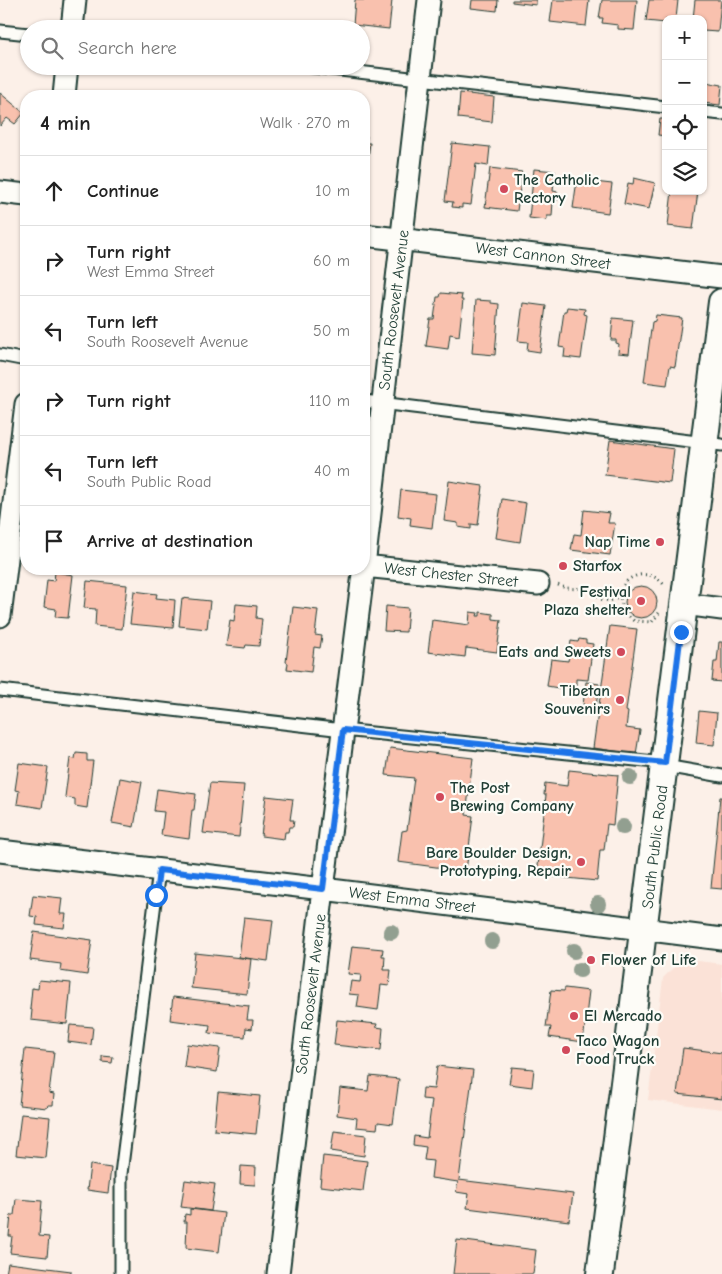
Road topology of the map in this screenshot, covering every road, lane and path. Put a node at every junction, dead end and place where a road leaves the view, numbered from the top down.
1 (75, 0) edge
2 (429, 0) edge
3 (73, 20) edge
4 (0, 30) edge
5 (20, 33) edge
6 (370, 73) edge
7 (66, 75) edge
8 (420, 79) junction
9 (65, 90) edge
10 (662, 107) edge
11 (707, 112) edge
12 (722, 114) edge
13 (0, 192) edge
14 (20, 194) edge
15 (370, 236) edge
16 (402, 239) junction
17 (722, 277) edge
18 (722, 302) edge
19 (0, 355) edge
20 (20, 359) edge
21 (373, 402) edge
22 (713, 444) edge
23 (20, 457) edge
24 (370, 457) edge
25 (12, 527) edge
26 (370, 567) edge
27 (363, 575) edge
28 (547, 584) joint
29 (620, 598) junction
30 (671, 600) junction
31 (722, 609) edge
32 (0, 616) edge
33 (0, 690) edge
34 (343, 730) junction
35 (665, 765) junction
36 (722, 776) edge
37 (1, 857) edge
38 (159, 870) junction
39 (323, 889) junction
40 (644, 930) junction
41 (722, 939) edge
42 (121, 1274) edge
43 (278, 1274) edge
44 (600, 1274) edge

1 - 3 street
2 - 8 street, South Roosevelt Avenue
4 - 5 lane
6 - 8 lane
7 - 9 street
8 - 10 lane
8 - 16 street, South Roosevelt Avenue
11 - 12 lane
13 - 14 street
15 - 16 street, West Cannon Street
16 - 17 street, West Cannon Street
16 - 21 street, South Roosevelt Avenue
18 - 22 street, South Public Road
19 - 20 lane
21 - 22 lane
21 - 24 street, South Roosevelt Avenue
22 - 30 street, South Public Road
23 - 25 street
25 - 32 street
26 - 28 street, West Chester Street
27 - 34 street, South Roosevelt Avenue
28 - 29 path
29 - 30 path
29 - 30 path
30 - 31 street
30 - 35 street, South Public Road
33 - 34 lane
34 - 35 lane
34 - 39 street, South Roosevelt Avenue
35 - 36 lane
35 - 40 street, South Public Road
37 - 38 street, West Emma Street
38 - 39 street, West Emma Street
38 - 42 lane
39 - 40 street, West Emma Street
39 - 43 street, South Roosevelt Avenue
40 - 41 street, West Emma Street
40 - 44 street, South Public Road

